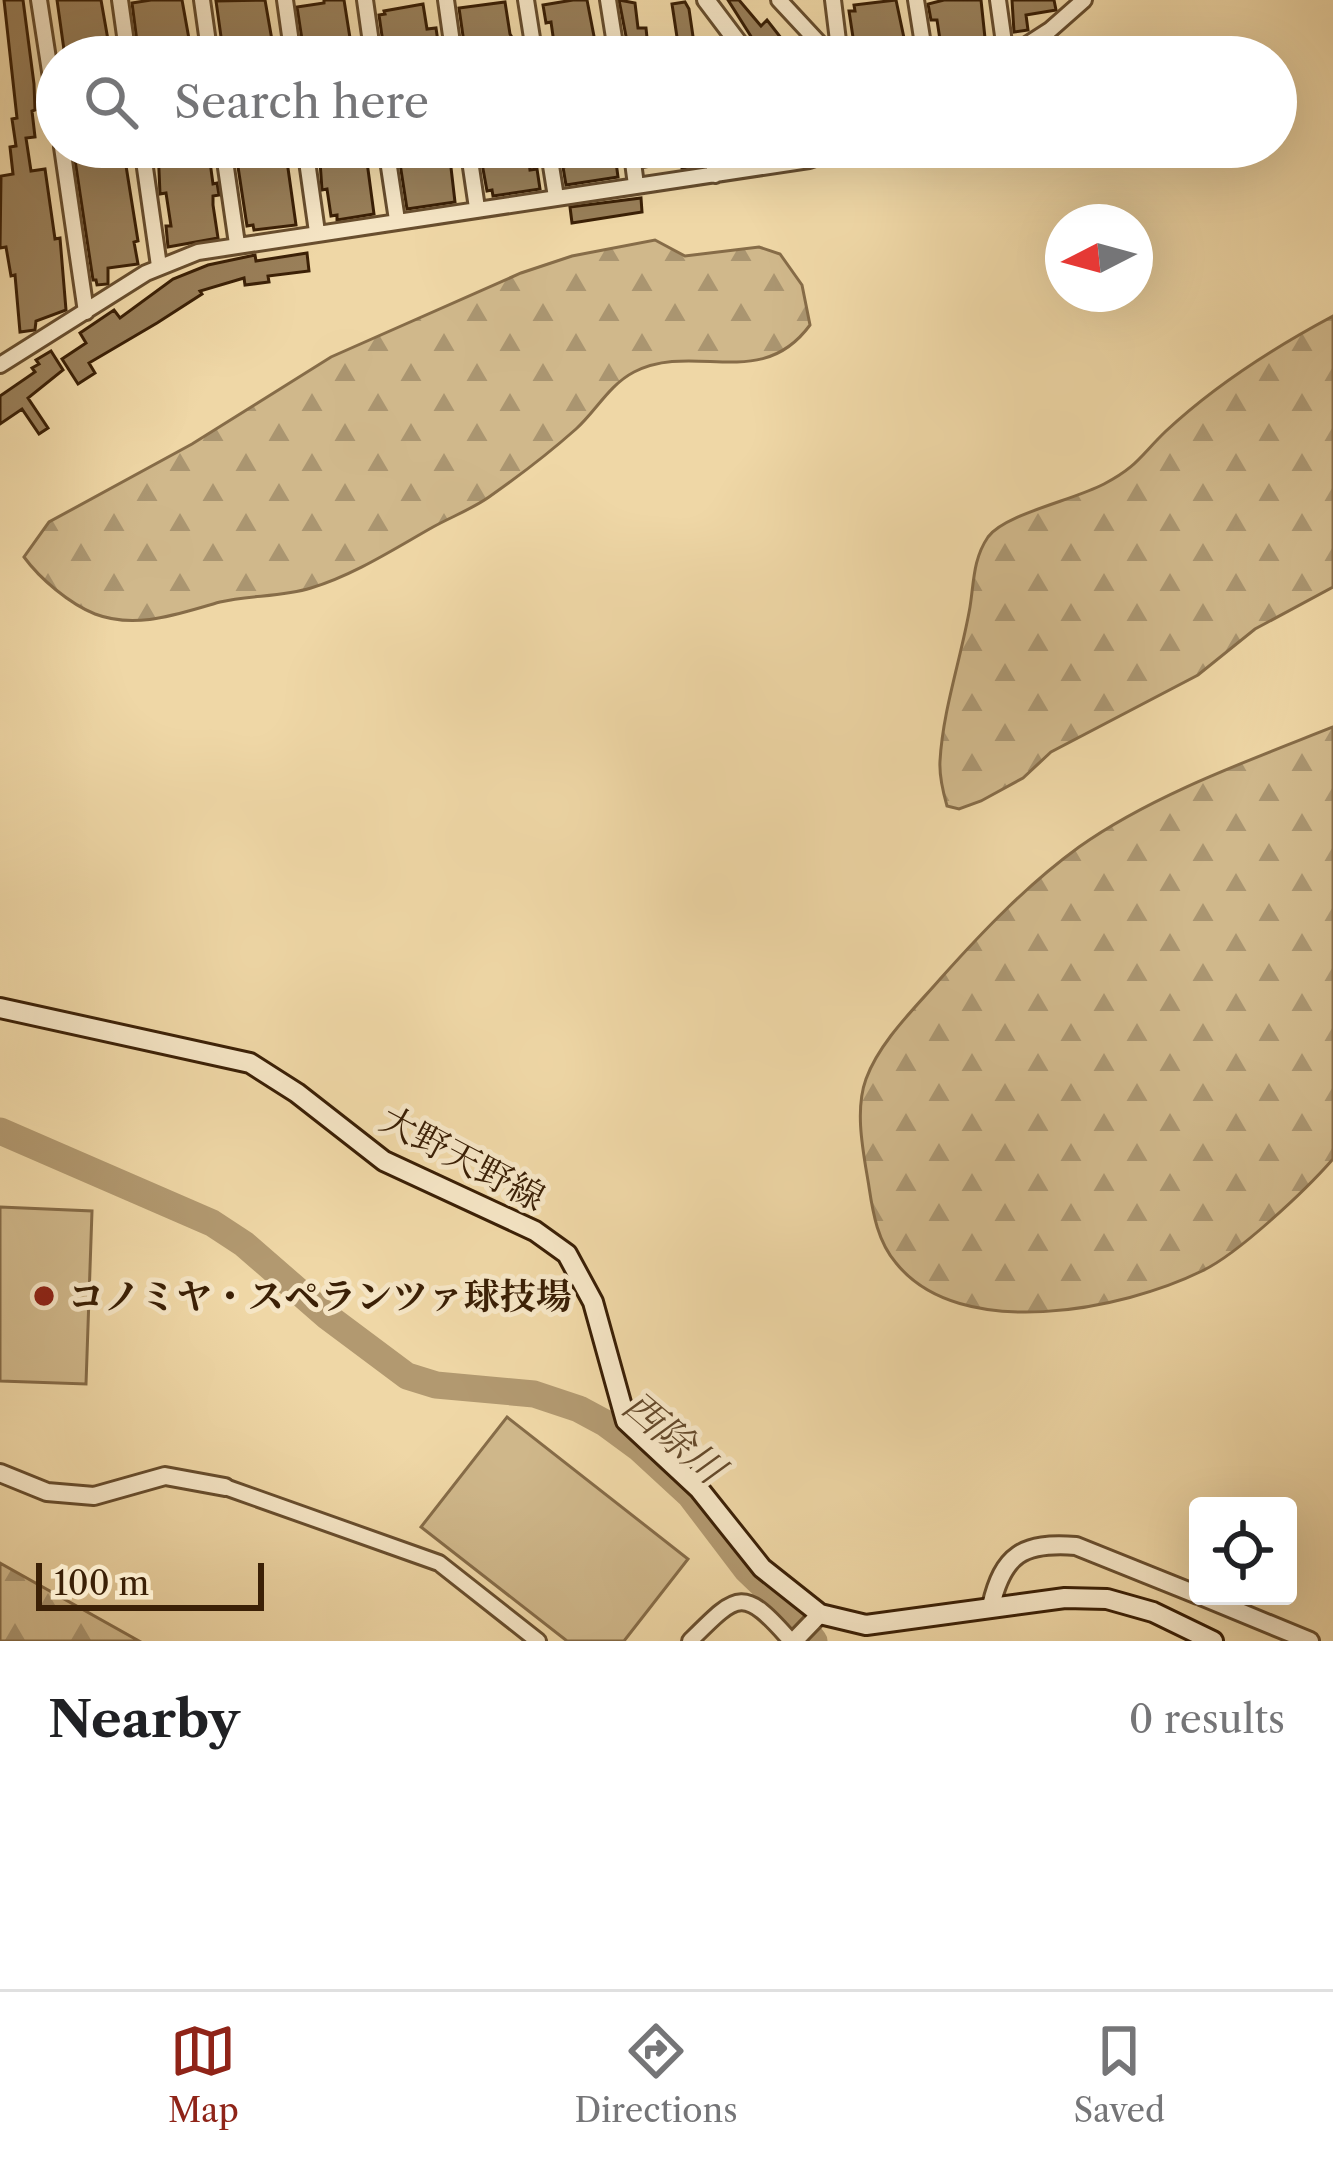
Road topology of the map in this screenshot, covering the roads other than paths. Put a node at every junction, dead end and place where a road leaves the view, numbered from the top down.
1 (39, 0) edge
2 (120, 0) edge
3 (202, 0) edge
4 (285, 0) edge
5 (365, 0) edge
6 (446, 0) edge
7 (526, 0) edge
8 (608, 0) edge
9 (706, 0) edge
10 (778, 0) edge
11 (833, 0) edge
12 (916, 0) edge
13 (998, 0) edge
14 (1081, 1) edge
15 (45, 36) edge
16 (125, 36) edge
17 (207, 36) edge
18 (290, 36) edge
19 (370, 36) edge
20 (451, 36) edge
21 (532, 36) edge
22 (614, 36) edge
23 (731, 36) edge
24 (815, 36) edge
25 (835, 36) edge
26 (922, 36) edge
27 (1004, 36) edge
28 (1040, 36) edge
29 (65, 168) edge
30 (145, 168) edge
31 (226, 168) edge
32 (308, 168) edge
33 (389, 168) edge
34 (471, 168) edge
35 (551, 168) edge
36 (634, 168) edge
37 (715, 168) edge
38 (748, 168) edge
39 (716, 175) junction
40 (636, 185) junction
41 (556, 197) junction
42 (477, 208) junction
43 (397, 220) junction
44 (317, 232) junction
45 (237, 244) junction
46 (159, 266) junction
47 (86, 311) junction
48 (0, 365) edge
49 (0, 1008) edge
50 (0, 1474) edge
51 (226, 1487) joint
52 (1189, 1591) edge
53 (1223, 1605) edge
54 (991, 1606) junction
55 (817, 1618) junction
56 (794, 1639) edge
57 (538, 1641) edge
58 (690, 1641) edge
59 (1213, 1641) edge
60 (1310, 1641) edge

1 - 15 street
2 - 16 street
3 - 17 street
4 - 18 street
5 - 19 street
6 - 20 street
7 - 21 street
8 - 22 street
9 - 23 street
10 - 24 street
11 - 25 street
12 - 26 street
13 - 27 street
14 - 28 street
29 - 47 street
30 - 46 street
31 - 45 street
32 - 44 street
33 - 43 street
34 - 42 street
35 - 41 street
36 - 40 street
37 - 39 street
38 - 39 street
39 - 40 street
40 - 41 street
41 - 42 street
42 - 43 street
43 - 44 street
44 - 45 street
45 - 46 street
46 - 47 street
47 - 48 street
49 - 55 main road, 大野天野線
50 - 51 street
51 - 57 street
52 - 54 street
53 - 60 street
54 - 55 main road, 大野天野線
54 - 59 main road, 大野天野線
55 - 56 street
56 - 58 street

